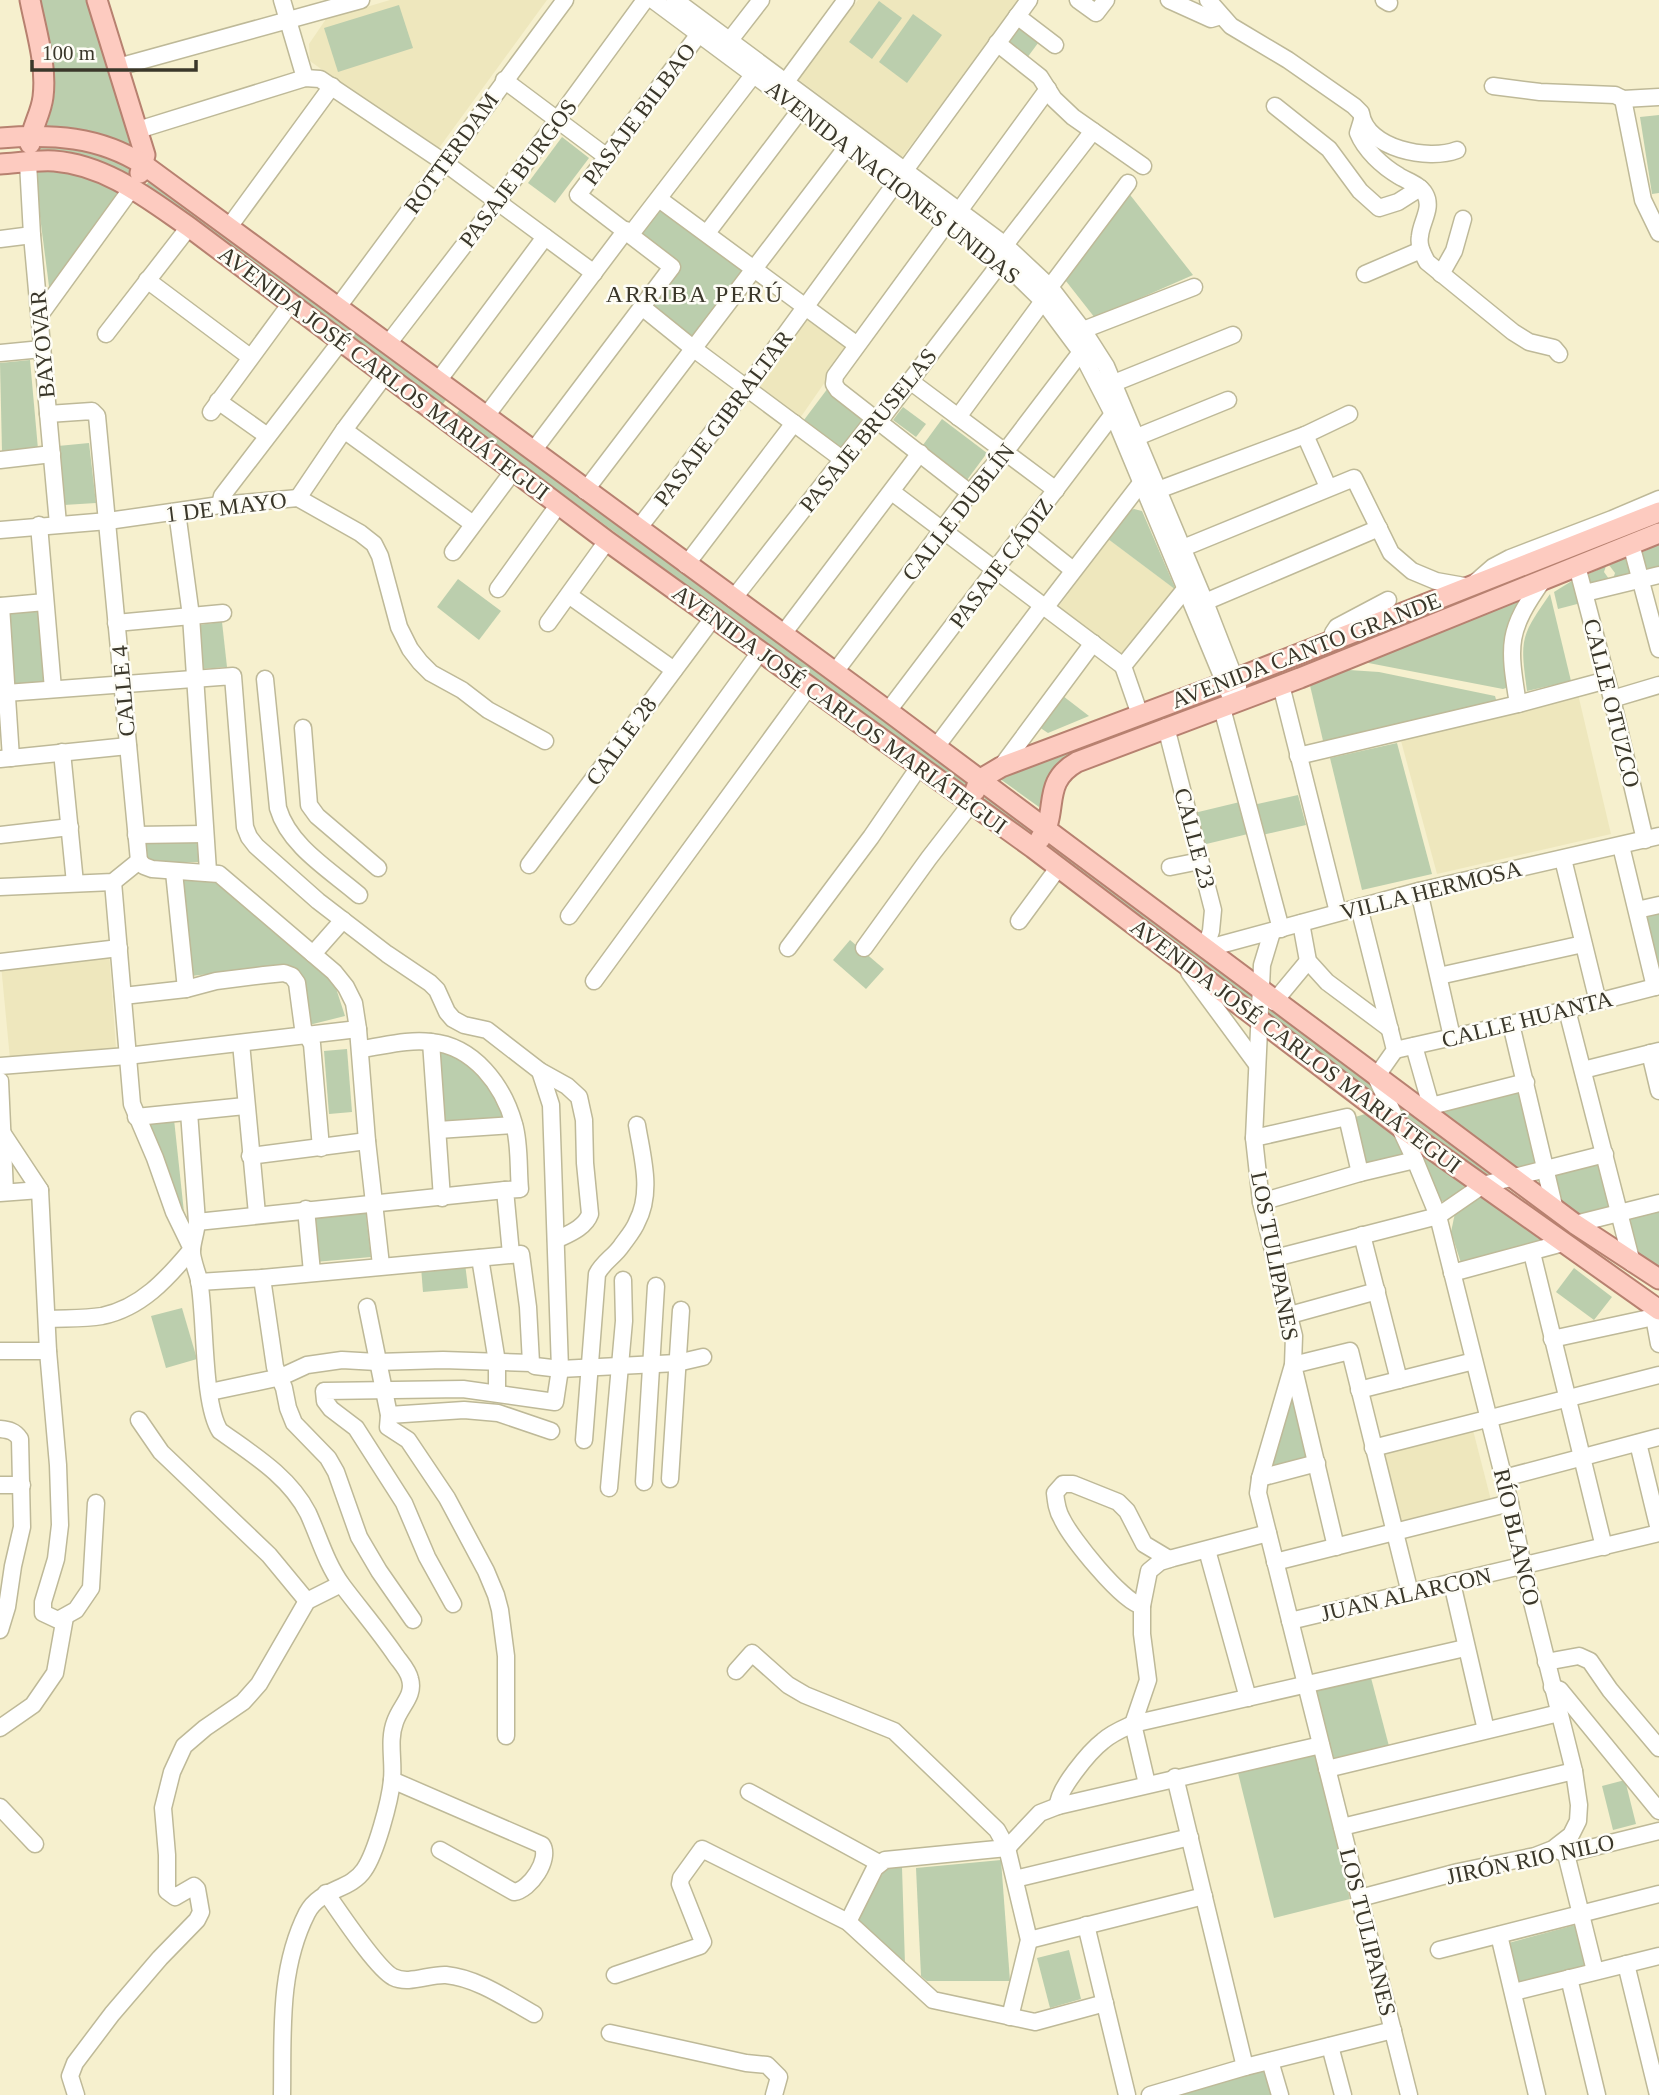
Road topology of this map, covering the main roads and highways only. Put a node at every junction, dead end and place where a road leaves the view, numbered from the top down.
1 (30, 0) edge
2 (100, 1) edge
3 (30, 136) junction
4 (0, 138) edge
5 (28, 163) junction
6 (0, 164) edge
7 (144, 165) junction
8 (132, 188) junction
9 (458, 396) junction
10 (443, 417) junction
11 (1659, 512) edge
12 (1659, 533) edge
13 (979, 780) junction
14 (970, 805) junction
15 (1046, 830) junction
16 (1033, 848) junction
17 (1659, 1279) edge
18 (1657, 1313) edge

1 - 3 main road
2 - 7 main road
3 - 4 main road, AVENIDA JOSÉ CARLOS MARIÁTEGUI
3 - 5 main road
3 - 7 main road, AVENIDA JOSÉ CARLOS MARIÁTEGUI
5 - 6 main road, AVENIDA JOSÉ CARLOS MARIÁTEGUI
5 - 8 main road, AVENIDA JOSÉ CARLOS MARIÁTEGUI
7 - 8 main road
7 - 9 main road, AVENIDA JOSÉ CARLOS MARIÁTEGUI
8 - 10 main road, AVENIDA JOSÉ CARLOS MARIÁTEGUI
9 - 10 main road
9 - 13 main road, AVENIDA JOSÉ CARLOS MARIÁTEGUI
10 - 14 main road, AVENIDA JOSÉ CARLOS MARIÁTEGUI
11 - 13 main road, AVENIDA CANTO GRANDE
12 - 15 main road, AVENIDA CANTO GRANDE
13 - 14 main road
13 - 15 main road, AVENIDA JOSÉ CARLOS MARIÁTEGUI
14 - 16 main road, AVENIDA JOSÉ CARLOS MARIÁTEGUI
15 - 16 main road, AVENIDA CANTO GRANDE
15 - 17 main road, AVENIDA JOSÉ CARLOS MARIÁTEGUI
16 - 18 main road, AVENIDA JOSÉ CARLOS MARIÁTEGUI

